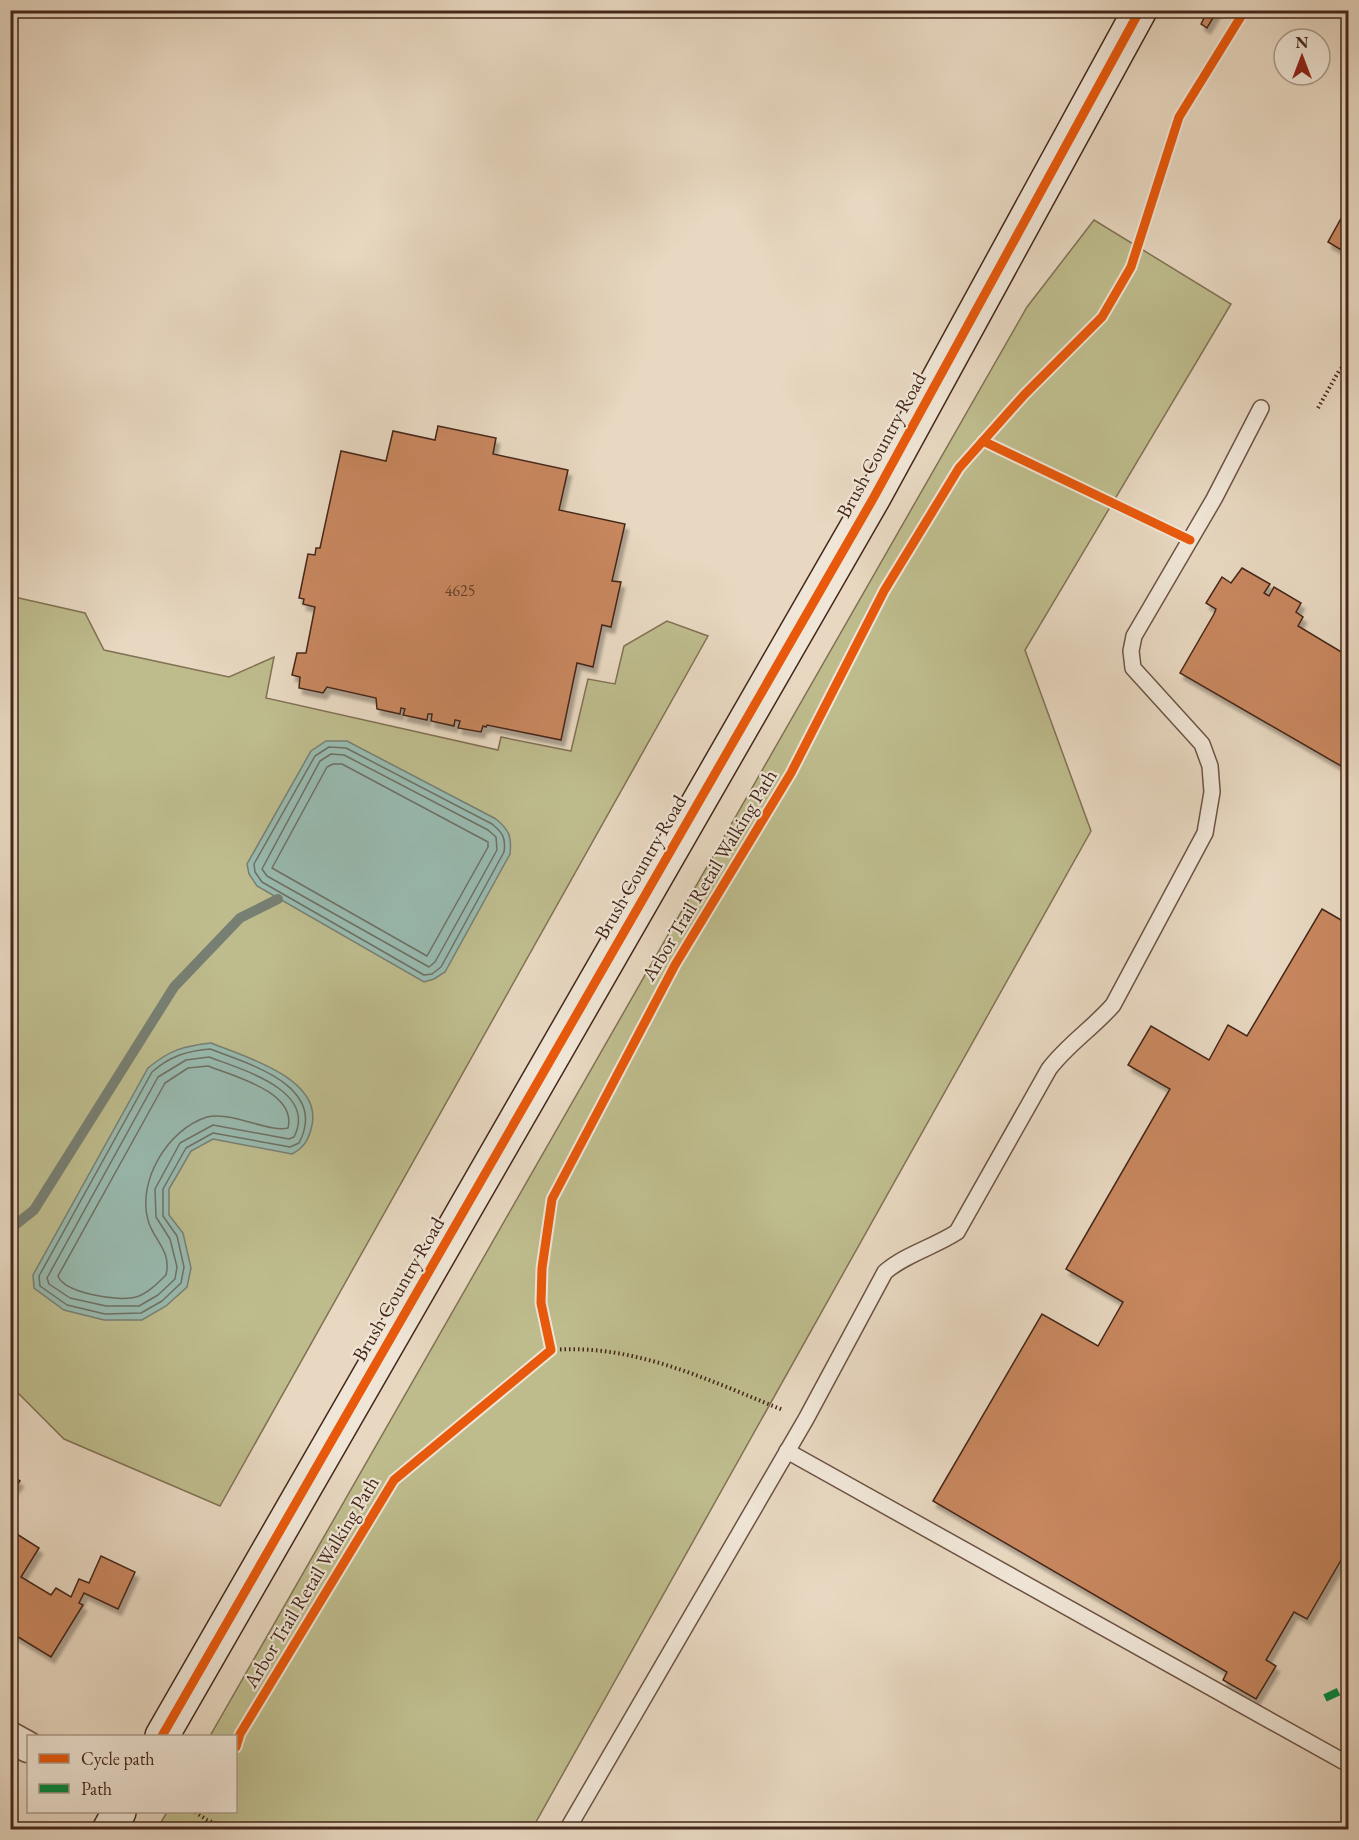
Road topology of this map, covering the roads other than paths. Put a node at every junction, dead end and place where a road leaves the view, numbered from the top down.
1 (1140, 10) edge
2 (1261, 408) dead end
3 (787, 1451) junction
4 (163, 1735) edge
5 (10, 1737) edge
6 (27, 1746) edge
7 (1348, 1764) edge
8 (118, 1813) edge
9 (109, 1830) edge
10 (567, 1830) edge

1 - 4 street, Brush Country Road
2 - 3 lane
3 - 7 lane
3 - 10 lane
5 - 6 street
8 - 9 street

